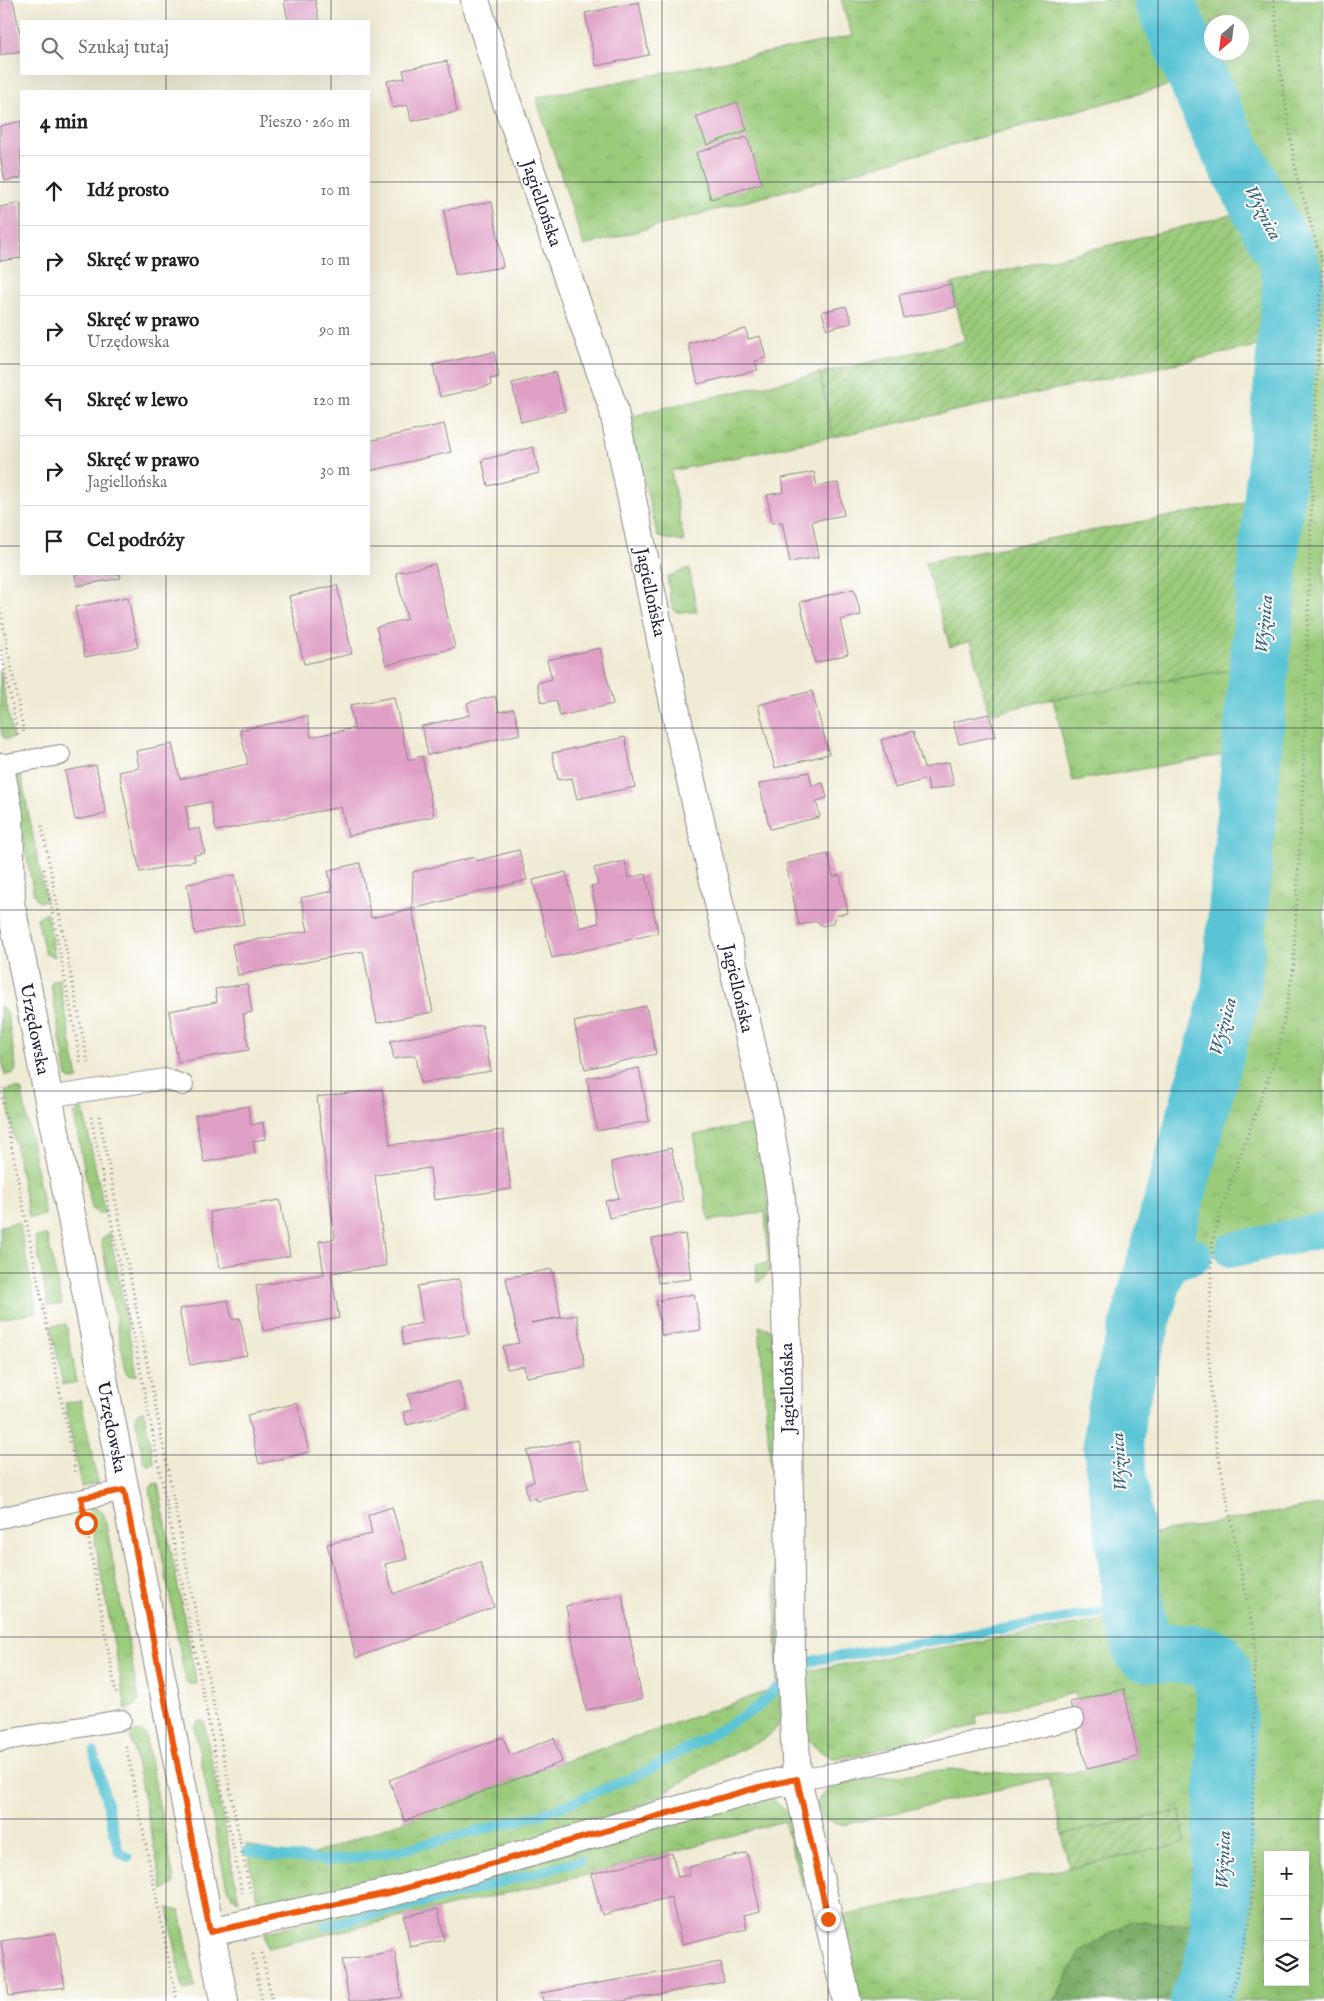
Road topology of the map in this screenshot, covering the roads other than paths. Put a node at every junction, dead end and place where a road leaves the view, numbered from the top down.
1 (475, 0) edge
2 (60, 755) dead end
3 (8, 765) edge
4 (0, 875) edge
5 (12, 912) junction
6 (176, 1078) dead end
7 (48, 1097) junction
8 (124, 1490) junction
9 (0, 1518) edge
10 (1074, 1719) dead end
11 (121, 1720) road end
12 (0, 1741) edge
13 (797, 1779) junction
14 (210, 1932) junction
15 (224, 2001) edge
16 (847, 2001) edge

1 - 13 street, Jagiellońska
2 - 3 lane
3 - 5 street, Urzędowska
4 - 5 street, Urzędowska
5 - 7 street, Urzędowska
6 - 7 lane
7 - 8 street, Urzędowska
8 - 9 lane
8 - 14 street, Urzędowska
10 - 13 lane
11 - 12 lane
13 - 14 street
13 - 16 street, Jagiellońska
14 - 15 street, Urzędowska

